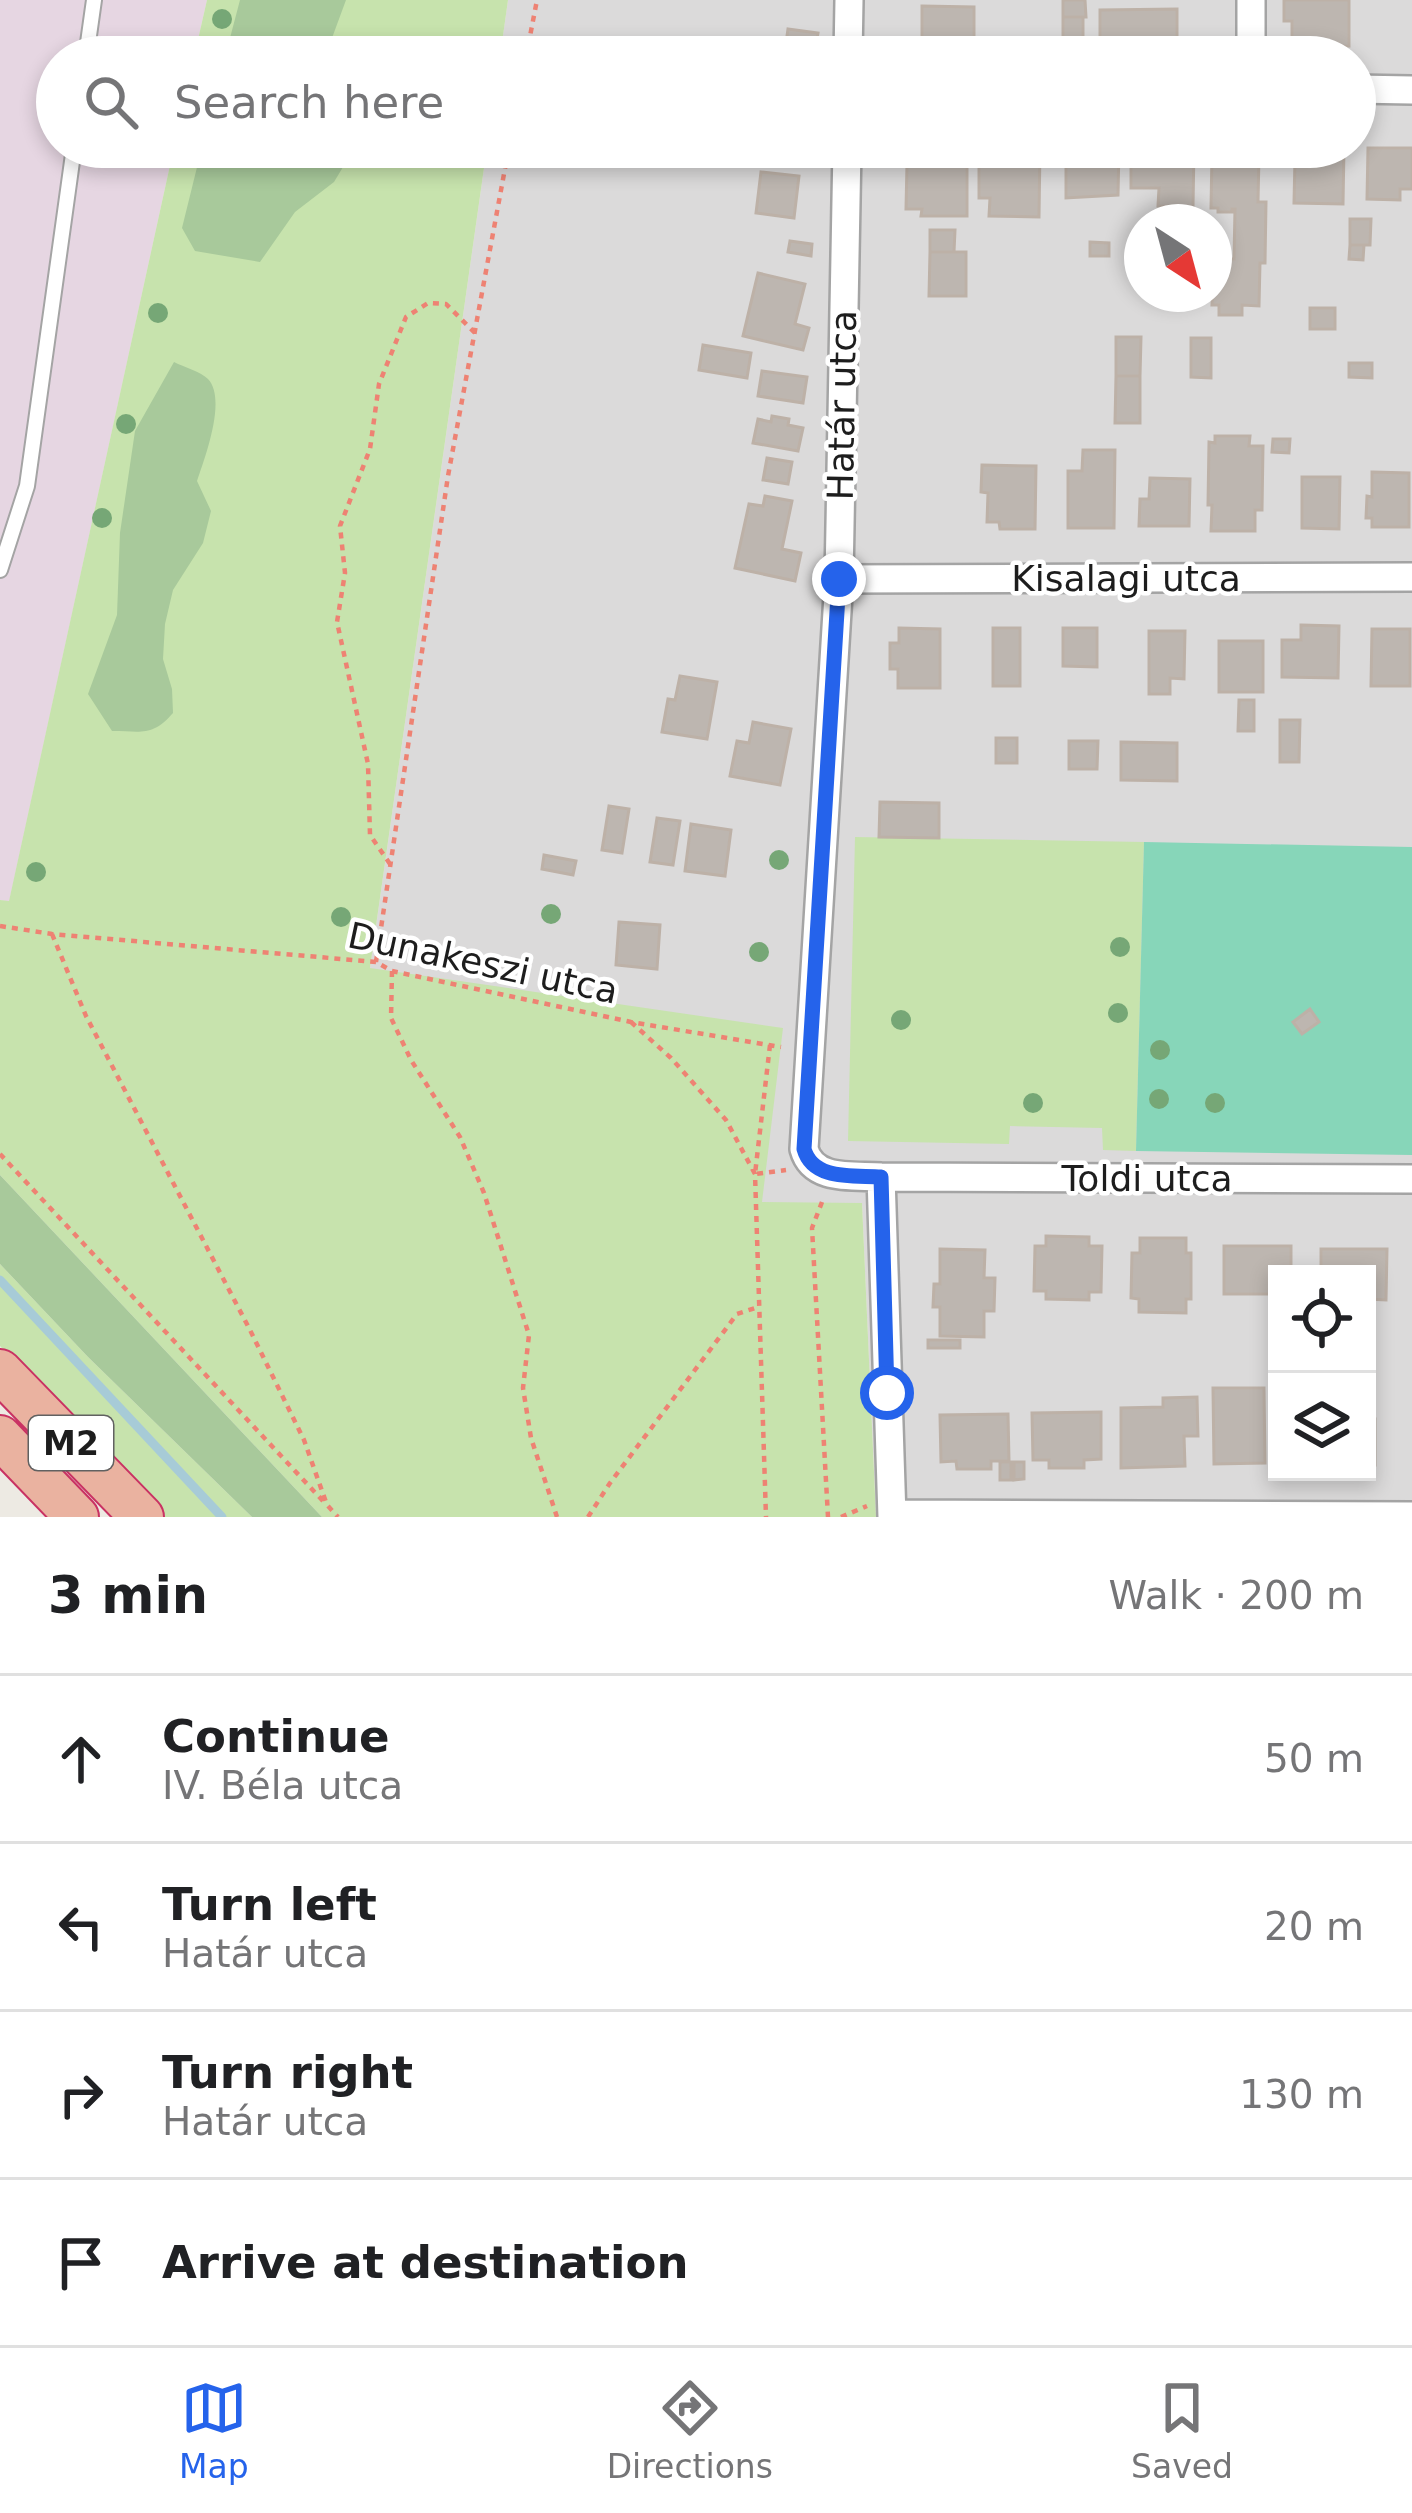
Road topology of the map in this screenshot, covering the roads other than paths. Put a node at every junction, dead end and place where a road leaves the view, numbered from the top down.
1 (94, 0) edge
2 (850, 0) edge
3 (1251, 0) edge
4 (89, 36) edge
5 (849, 36) edge
6 (1251, 36) edge
7 (1376, 89) edge
8 (1412, 90) edge
9 (71, 168) edge
10 (847, 168) edge
11 (0, 570) edge
12 (1412, 578) edge
13 (839, 579) junction
14 (881, 1177) junction
15 (1412, 1179) edge
16 (0, 1371) edge
17 (0, 1437) edge
18 (892, 1515) edge
19 (1412, 1516) edge
20 (77, 1517) edge
21 (142, 1517) edge

1 - 4 lane
2 - 5 street
3 - 6 street
7 - 8 street
9 - 11 lane
10 - 13 street, Határ utca
12 - 13 street, Kisalagi utca
13 - 14 street, Határ utca
14 - 15 street, Toldi utca
14 - 18 street
16 - 21 highway, M2
17 - 20 highway, M2
18 - 19 street

